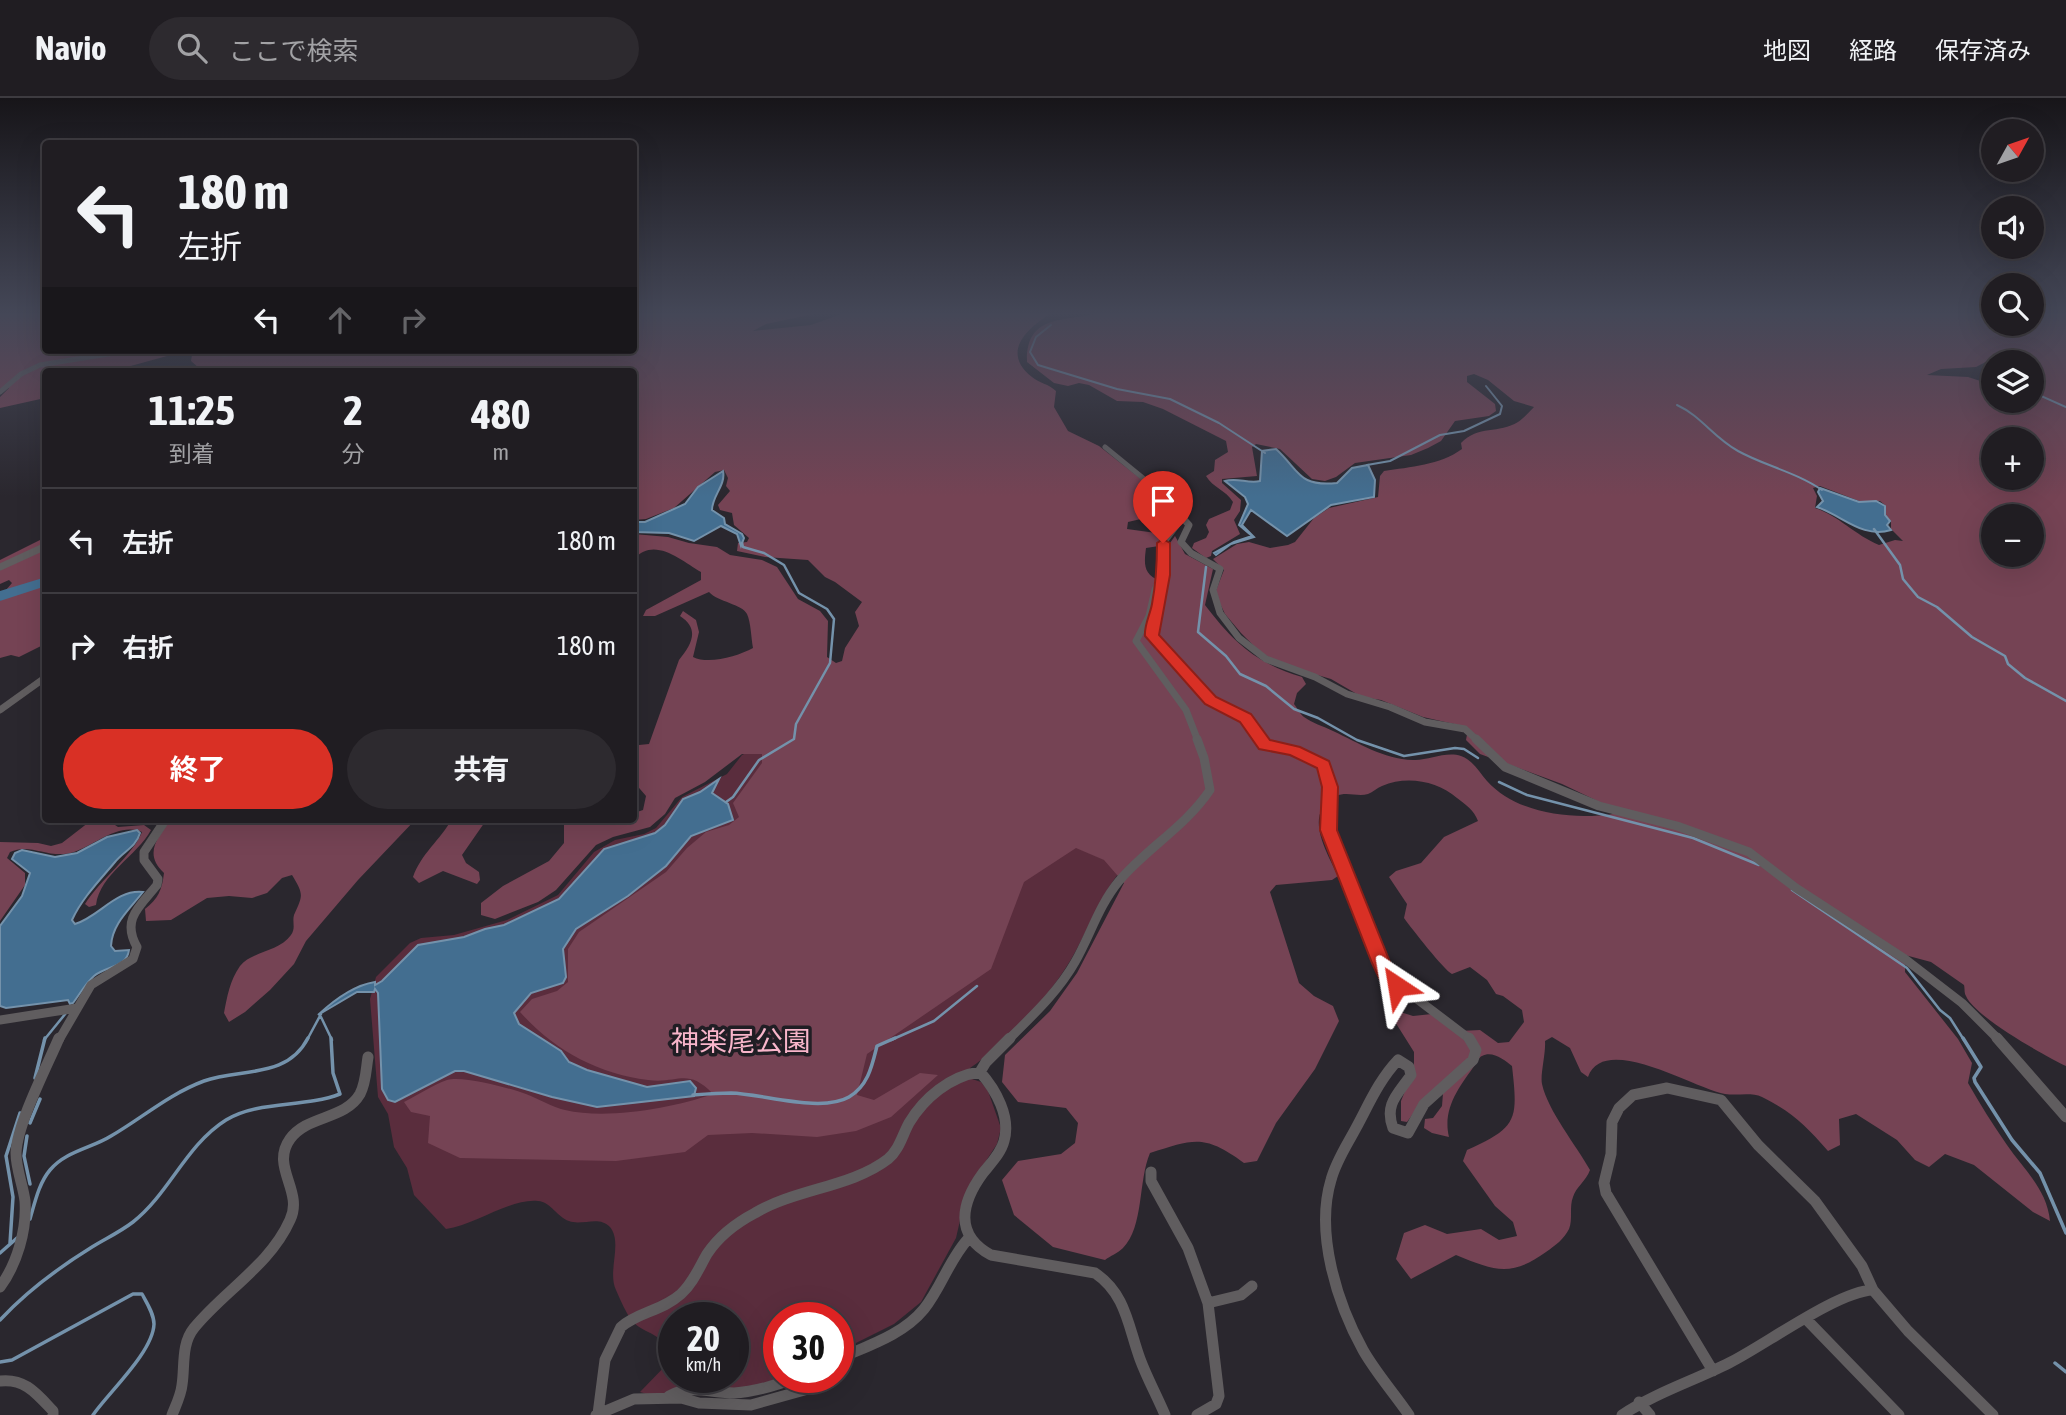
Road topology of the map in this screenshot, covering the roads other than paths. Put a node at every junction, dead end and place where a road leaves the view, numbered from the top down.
1 (20, 374) edge
2 (0, 392) edge
3 (1105, 447) dead end
4 (1182, 518) junction
5 (42, 548) edge
6 (0, 568) edge
7 (1163, 575) junction
8 (42, 680) edge
9 (0, 710) edge
10 (163, 823) edge
11 (77, 1008) junction
12 (0, 1020) edge
13 (368, 1057) dead end
14 (980, 1072) junction
15 (2066, 1117) edge
16 (1152, 1172) dead end
17 (968, 1239) junction
18 (1252, 1286) dead end
19 (0, 1287) edge
20 (1872, 1290) junction
21 (1208, 1303) junction
22 (1806, 1320) junction
23 (854, 1352) edge
24 (1713, 1371) junction
25 (0, 1381) edge
26 (763, 1387) edge
27 (800, 1393) edge
28 (667, 1398) junction
29 (1639, 1402) junction
30 (753, 1410) edge
31 (597, 1414) edge
32 (53, 1415) edge
33 (172, 1415) edge
34 (1165, 1415) edge
35 (1197, 1415) edge
36 (1409, 1415) edge
37 (1622, 1415) edge
38 (1650, 1415) edge
39 (1899, 1415) edge
40 (1993, 1415) edge

1 - 2 street
3 - 4 street
4 - 7 street
4 - 15 street
5 - 6 street
7 - 14 street
7 - 36 street
8 - 9 street
10 - 11 street
11 - 12 street
11 - 19 street
13 - 33 street
14 - 17 street
14 - 31 street
16 - 21 street
17 - 23 street
17 - 34 street
18 - 21 street
20 - 22 street
20 - 24 street
20 - 40 street
21 - 35 street
22 - 24 street
22 - 39 street
24 - 29 street
25 - 32 street
26 - 28 street
27 - 30 street
28 - 30 street
28 - 31 street
29 - 37 street
29 - 38 street

